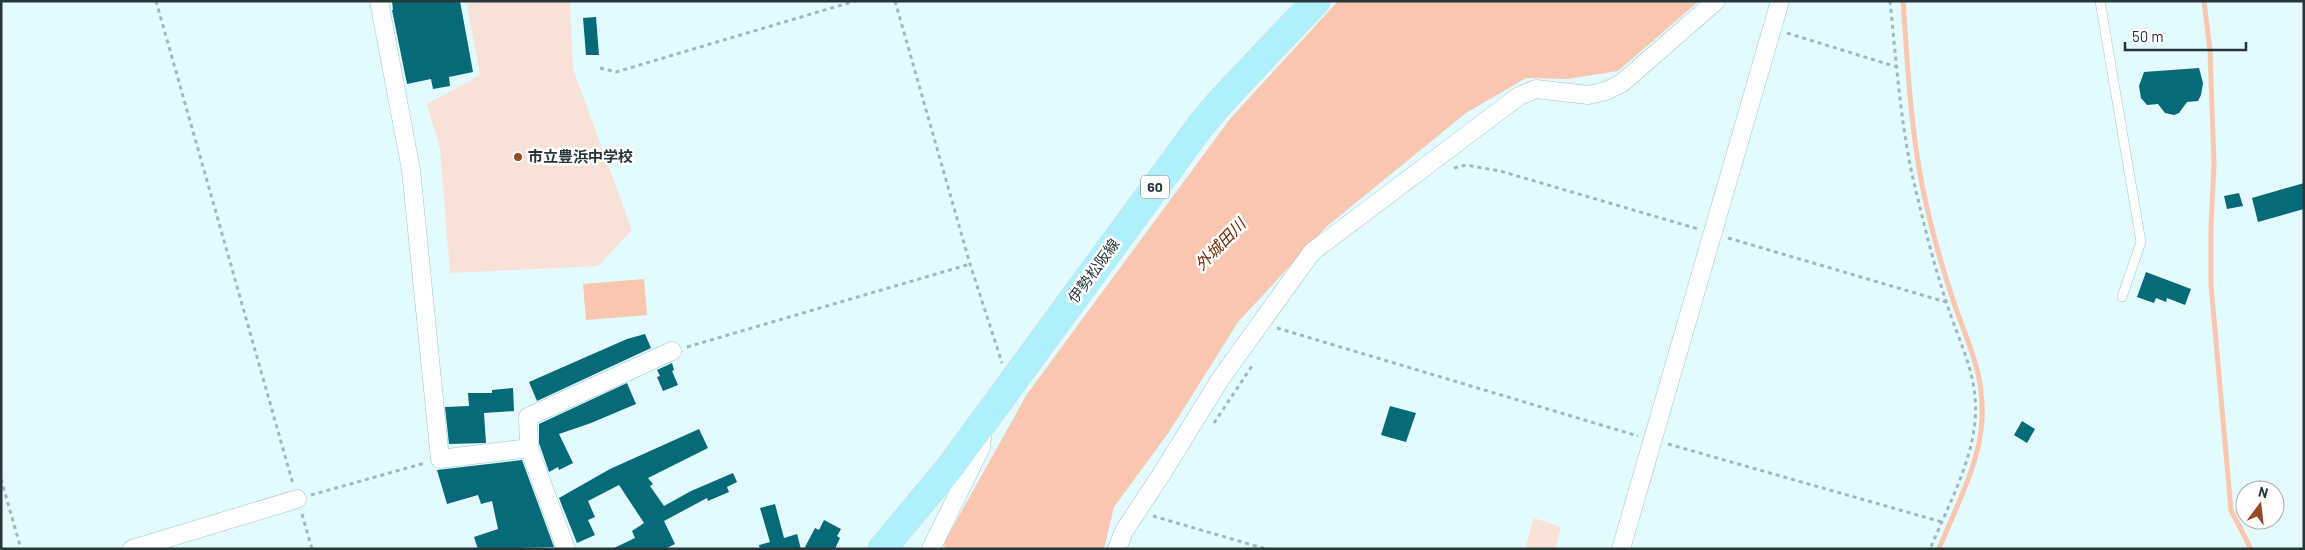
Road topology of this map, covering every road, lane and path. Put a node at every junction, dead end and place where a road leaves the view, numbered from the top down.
1 (156, 1) edge
2 (379, 1) edge
3 (856, 1) edge
4 (895, 1) edge
5 (1316, 1) edge
6 (1716, 1) edge
7 (1780, 1) edge
8 (1890, 1) edge
9 (2100, 1) edge
10 (1772, 28) junction
11 (1897, 66) junction
12 (600, 68) dead end
13 (1447, 172) dead end
14 (1712, 233) junction
15 (970, 264) junction
16 (2122, 297) dead end
17 (1946, 302) junction
18 (1282, 321) dead end
19 (672, 351) joint
20 (1009, 386) junction
21 (984, 421) junction
22 (1653, 440) junction
23 (529, 448) junction
24 (440, 459) junction
25 (1, 479) edge
26 (297, 499) junction
27 (1153, 516) dead end
28 (1942, 522) junction
29 (21, 549) edge
30 (132, 549) edge
31 (312, 549) edge
32 (566, 549) edge
33 (882, 549) edge
34 (931, 549) edge
35 (1117, 549) edge
36 (1266, 549) edge
37 (1621, 549) edge
38 (1930, 549) edge

1 - 26 path
2 - 24 street
3 - 12 path
4 - 15 path
5 - 20 main road, 伊勢松阪線 / 60
6 - 35 street
7 - 10 street
8 - 11 path
9 - 16 lane
10 - 11 path
10 - 14 street
11 - 17 path
13 - 14 path
14 - 17 path
14 - 22 street
15 - 19 path
15 - 20 path
17 - 28 path
18 - 22 path
19 - 23 street
20 - 21 main road, 伊勢松阪線 / 60
21 - 33 main road, 伊勢松阪線 / 60
21 - 34 street
22 - 28 path
22 - 37 street
23 - 24 street
23 - 32 street
24 - 26 path
25 - 29 path
26 - 30 street
26 - 31 path
27 - 36 path
28 - 38 path

